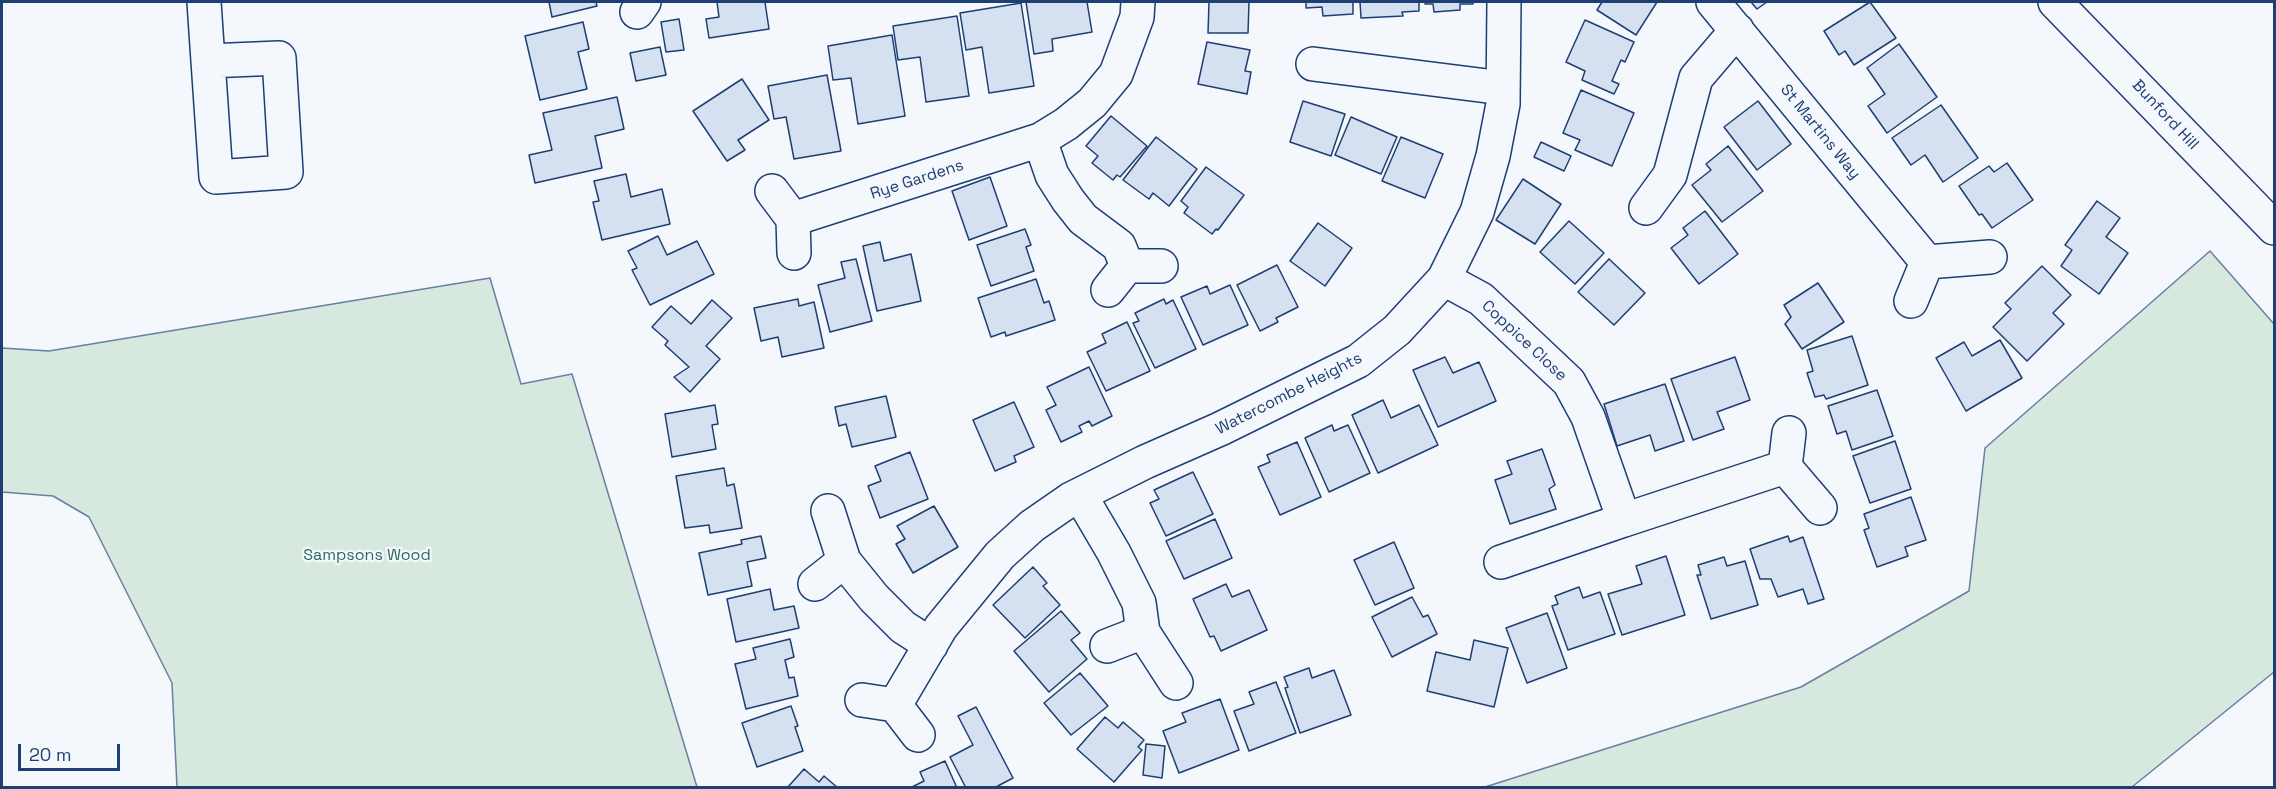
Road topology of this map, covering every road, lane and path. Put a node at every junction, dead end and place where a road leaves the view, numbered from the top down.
1 (204, 2) edge
2 (1138, 2) edge
3 (1504, 2) edge
4 (1713, 2) edge
5 (2055, 2) edge
6 (1737, 30) junction
7 (208, 61) dead end
8 (1312, 64) dead end
9 (1503, 88) junction
10 (1040, 140) junction
11 (772, 191) dead end
12 (1646, 208) dead end
13 (794, 219) junction
14 (2274, 228) edge
15 (794, 252) dead end
16 (1990, 257) dead end
17 (1927, 262) junction
18 (1161, 266) dead end
19 (1444, 279) junction
20 (1911, 301) dead end
21 (1789, 433) dead end
22 (1785, 467) junction
23 (1080, 495) junction
24 (1820, 508) dead end
25 (828, 511) dead end
26 (1624, 520) junction
27 (844, 561) junction
28 (1502, 562) dead end
29 (815, 584) dead end
30 (1143, 632) junction
31 (931, 645) junction
32 (1107, 646) dead end
33 (1176, 683) dead end
34 (862, 700) dead end
35 (895, 705) junction
36 (918, 735) dead end

1 - 7 main road
2 - 10 main road, Rye Gardens
3 - 9 main road, Watercombe Heights
4 - 6 main road, St Martins Way
5 - 14 main road, Bunford Hill
6 - 12 main road
6 - 17 main road, St Martins Way
8 - 9 main road
9 - 19 main road, Watercombe Heights
10 - 13 main road, Rye Gardens
10 - 18 main road
11 - 13 main road
13 - 15 main road
16 - 17 main road
17 - 20 main road
19 - 23 main road, Watercombe Heights
19 - 26 main road, Coppice Close
21 - 22 main road
22 - 24 main road
22 - 26 main road
23 - 30 main road
23 - 31 main road, Watercombe Heights
25 - 27 main road
26 - 28 main road
27 - 29 main road
27 - 31 main road
30 - 32 main road
30 - 33 main road
31 - 35 main road, Watercombe Heights
34 - 35 main road
35 - 36 main road

